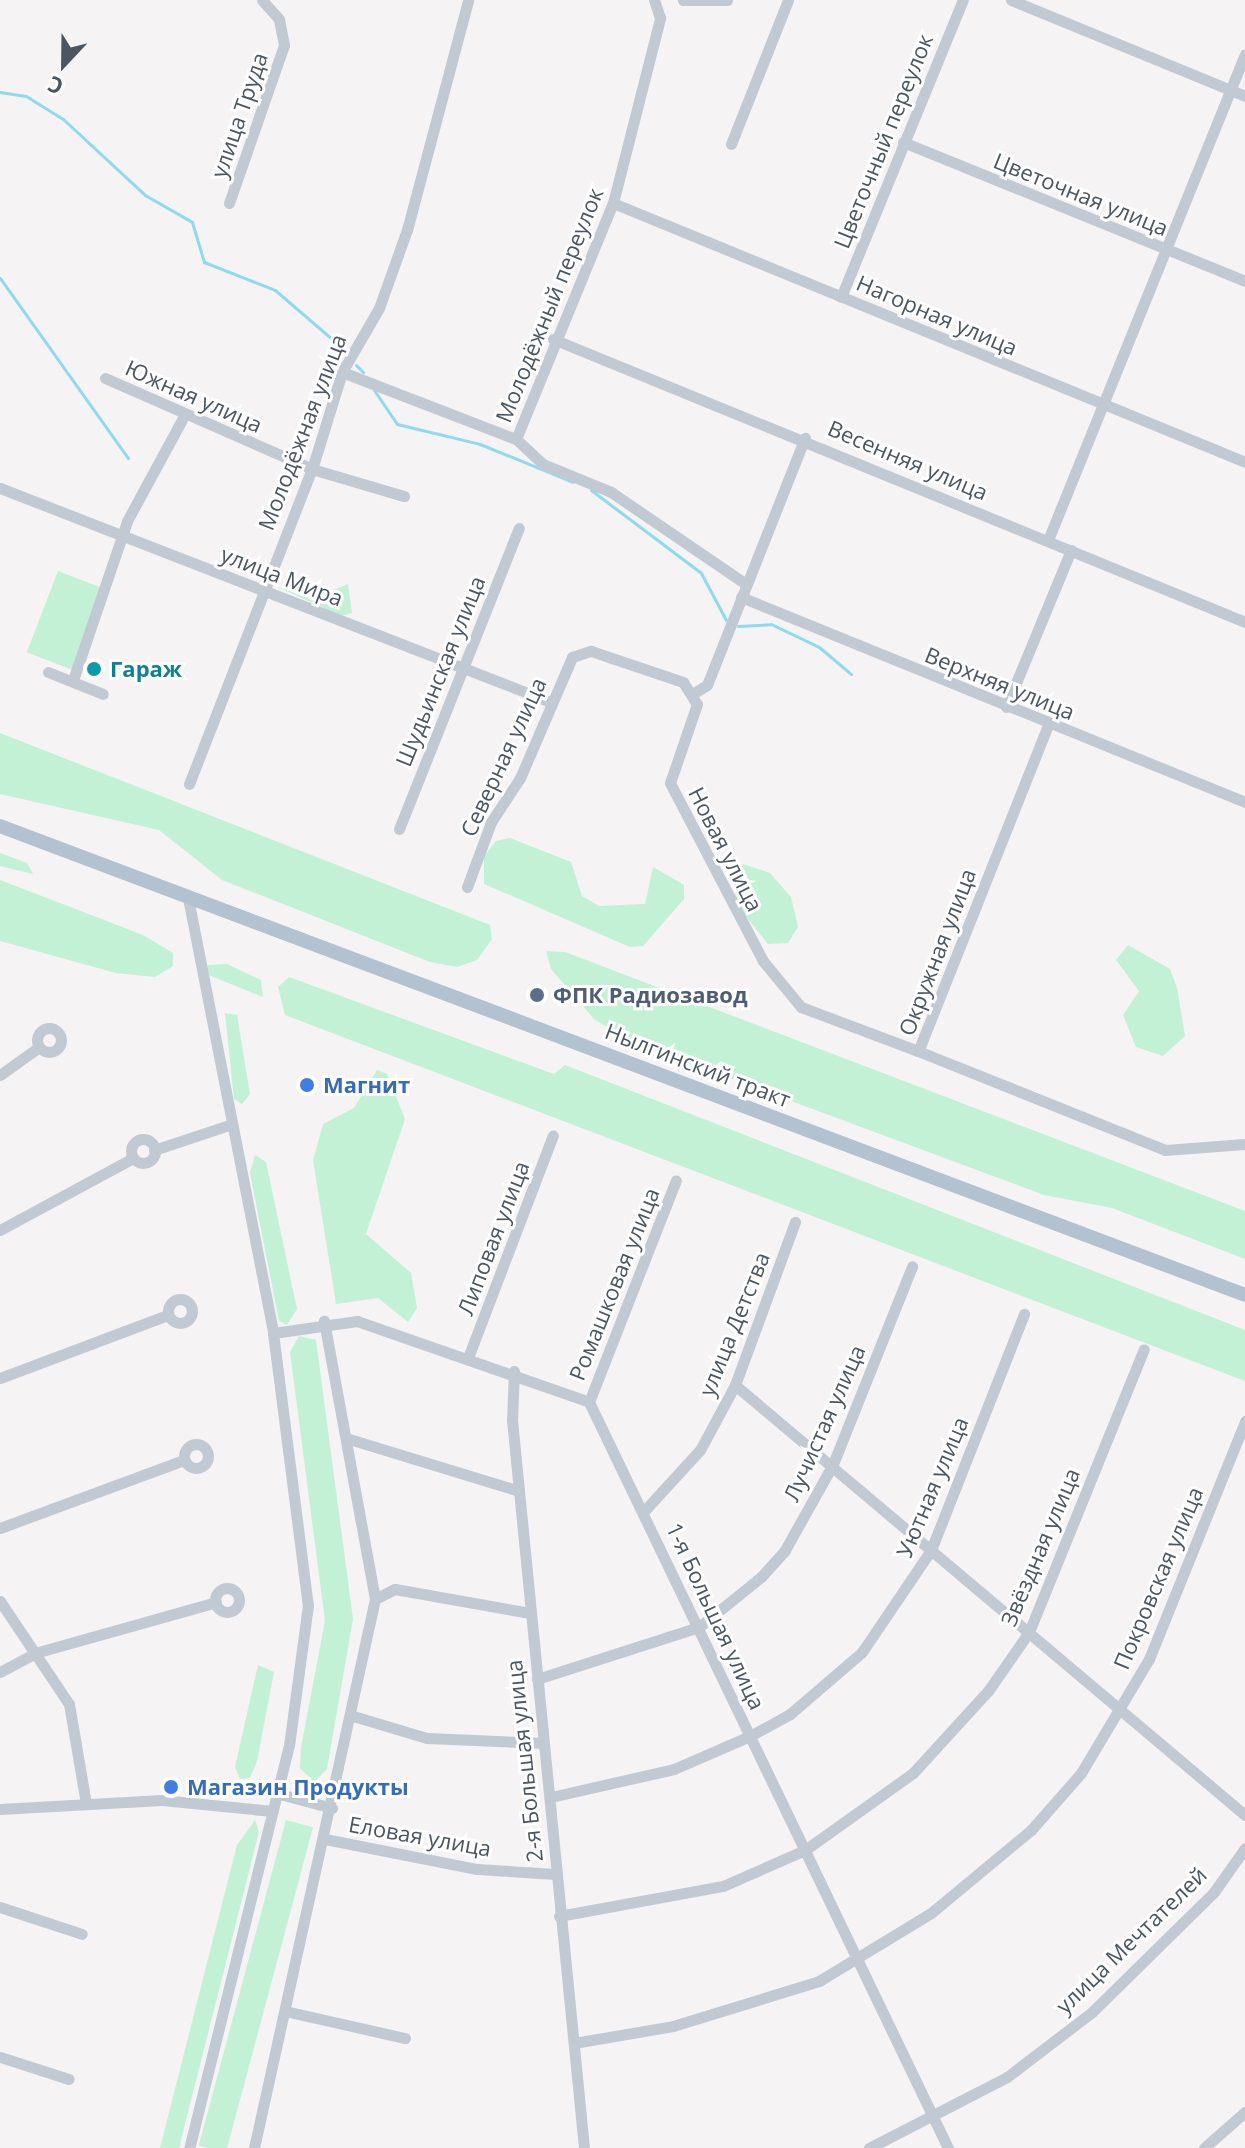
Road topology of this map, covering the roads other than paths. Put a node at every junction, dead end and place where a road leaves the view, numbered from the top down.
1 (262, 0) edge
2 (468, 0) edge
3 (654, 0) edge
4 (683, 0) edge
5 (727, 0) edge
6 (788, 0) edge
7 (963, 0) edge
8 (1011, 0) edge
9 (1245, 54) edge
10 (1231, 91) junction
11 (1245, 96) edge
12 (903, 142) junction
13 (731, 144) dead end
14 (229, 203) dead end
15 (613, 203) junction
16 (1163, 250) junction
17 (1245, 281) edge
18 (841, 297) junction
19 (553, 339) junction
20 (342, 372) junction
21 (105, 378) dead end
22 (1101, 405) junction
23 (184, 416) junction
24 (805, 438) junction
25 (516, 439) junction
26 (1245, 462) edge
27 (312, 469) junction
28 (1, 492) edge
29 (404, 496) dead end
30 (519, 528) dead end
31 (122, 538) junction
32 (1048, 540) junction
33 (1071, 550) junction
34 (746, 584) junction
35 (260, 589) junction
36 (741, 597) junction
37 (1245, 622) edge
38 (462, 667) junction
39 (48, 672) dead end
40 (73, 680) junction
41 (694, 693) junction
42 (103, 694) dead end
43 (551, 702) junction
44 (1006, 707) junction
45 (1048, 725) junction
46 (189, 784) dead end
47 (1245, 802) edge
48 (0, 826) edge
49 (399, 829) dead end
50 (467, 887) dead end
51 (188, 898) junction
52 (39, 1047) dead end
53 (918, 1051) junction
54 (0, 1075) edge
55 (232, 1124) junction
56 (553, 1135) dead end
57 (1245, 1144) edge
58 (154, 1150) junction
59 (133, 1158) junction
60 (676, 1180) dead end
61 (795, 1222) dead end
62 (0, 1230) edge
63 (912, 1266) dead end
64 (1245, 1295) edge
65 (1024, 1314) dead end
66 (168, 1315) dead end
67 (324, 1321) junction
68 (273, 1333) junction
69 (1144, 1349) dead end
70 (469, 1355) junction
71 (514, 1371) junction
72 (0, 1378) edge
73 (735, 1385) junction
74 (589, 1402) junction
75 (1245, 1421) edge
76 (346, 1438) junction
77 (184, 1460) dead end
78 (833, 1464) junction
79 (519, 1491) junction
80 (645, 1510) junction
81 (0, 1528) edge
82 (931, 1550) junction
83 (375, 1599) junction
84 (0, 1601) edge
85 (213, 1602) dead end
86 (530, 1613) junction
87 (699, 1627) junction
88 (1029, 1632) junction
89 (35, 1653) junction
90 (0, 1672) edge
91 (537, 1679) junction
92 (1118, 1712) junction
93 (353, 1716) junction
94 (750, 1736) junction
95 (543, 1743) junction
96 (276, 1793) junction
97 (551, 1797) junction
98 (86, 1803) junction
99 (332, 1808) junction
100 (0, 1809) edge
101 (272, 1811) junction
102 (1245, 1815) edge
103 (325, 1839) junction
104 (1245, 1848) edge
105 (805, 1850) junction
106 (555, 1874) junction
107 (0, 1907) edge
108 (559, 1916) junction
109 (82, 1934) dead end
110 (859, 1961) junction
111 (285, 2011) junction
112 (405, 2038) dead end
113 (574, 2043) junction
114 (0, 2057) edge
115 (69, 2079) dead end
116 (1245, 2112) edge
117 (933, 2118) junction
118 (189, 2148) edge
119 (254, 2148) edge
120 (584, 2148) edge
121 (869, 2148) edge
122 (948, 2148) edge
123 (1204, 2148) edge

1 - 14 street, улица Труда
2 - 20 street, Молодёжная улица
3 - 15 street, Молодёжный переулок
4 - 5 street
6 - 13 street
7 - 12 street, Цветочный переулок
8 - 10 street
9 - 10 street
10 - 11 street
10 - 16 street
12 - 16 street, Цветочная улица
12 - 18 street, Цветочный переулок
15 - 18 street, Нагорная улица
15 - 19 street, Молодёжный переулок
16 - 17 street, Цветочная улица
16 - 22 street
18 - 22 street, Нагорная улица
19 - 24 street, Весенняя улица
19 - 25 street, Молодёжный переулок
20 - 25 street
20 - 27 street, Молодёжная улица
21 - 23 street, Южная улица
22 - 26 street, Нагорная улица
22 - 32 street
23 - 27 street, Южная улица
23 - 31 street
24 - 32 street, Весенняя улица
24 - 34 street
25 - 34 street
27 - 29 street, Южная улица
27 - 35 street, Молодёжная улица
28 - 31 street, улица Мира
30 - 38 street, Шудьинская улица
31 - 35 street, улица Мира
31 - 40 street
32 - 33 street, Весенняя улица
33 - 37 street, Весенняя улица
33 - 44 street
34 - 36 street
35 - 38 street, улица Мира
35 - 46 street, Молодёжная улица
36 - 41 street
36 - 44 street, Верхняя улица
38 - 43 street, улица Мира
38 - 49 street, Шудьинская улица
39 - 40 street
40 - 42 street
41 - 43 street, Северная улица
41 - 53 street, Новая улица
43 - 50 street, Северная улица
44 - 45 street, Верхняя улица
45 - 47 street, Верхняя улица
45 - 53 street, Окружная улица
48 - 51 main road, Нылгинский тракт
51 - 55 street
51 - 64 main road, Нылгинский тракт
52 - 54 street
53 - 57 street, Окружная улица
55 - 58 street
55 - 68 street
56 - 70 street, Липовая улица
58 - 59 street
58 - 59 street
59 - 62 street
60 - 74 street, Ромашковая улица
61 - 73 street, улица Детства
63 - 78 street, Лучистая улица
65 - 82 street, Уютная улица
66 - 72 street
67 - 68 street
67 - 70 street
67 - 76 street
68 - 96 street
69 - 88 street, Звёздная улица
70 - 71 street
71 - 74 street
71 - 79 street, 2-я Большая улица
73 - 78 street
73 - 80 street, улица Детства
74 - 80 street, 1-я Большая улица
75 - 92 street, Покровская улица
76 - 79 street
76 - 83 street
77 - 81 street
78 - 82 street
78 - 87 street, Лучистая улица
79 - 86 street, 2-я Большая улица
80 - 87 street, 1-я Большая улица
82 - 88 street
82 - 94 street, Уютная улица
83 - 86 street
83 - 93 street
84 - 89 street
85 - 89 street
86 - 91 street, 2-я Большая улица
87 - 91 street, Лучистая улица
87 - 94 street, 1-я Большая улица
88 - 92 street
88 - 105 street, Звёздная улица
89 - 90 street
89 - 98 street
91 - 95 street, 2-я Большая улица
92 - 102 street
92 - 110 street, Покровская улица
93 - 95 street
93 - 99 street
94 - 97 street, Уютная улица
94 - 105 street, 1-я Большая улица
95 - 97 street, 2-я Большая улица
96 - 99 street
96 - 101 street
97 - 106 street, 2-я Большая улица
98 - 100 street
98 - 101 street
99 - 103 street
101 - 118 street
103 - 106 street, Еловая улица
103 - 111 street
104 - 117 street, улица Мечтателей
105 - 108 street, Звёздная улица
105 - 110 street, 1-я Большая улица
106 - 108 street, 2-я Большая улица
107 - 109 street
108 - 113 street, 2-я Большая улица
110 - 113 street, Покровская улица
110 - 117 street, 1-я Большая улица
111 - 112 street
111 - 119 street
113 - 120 street, 2-я Большая улица
114 - 115 street
116 - 123 street
117 - 121 street, улица Мечтателей
117 - 122 street, 1-я Большая улица

